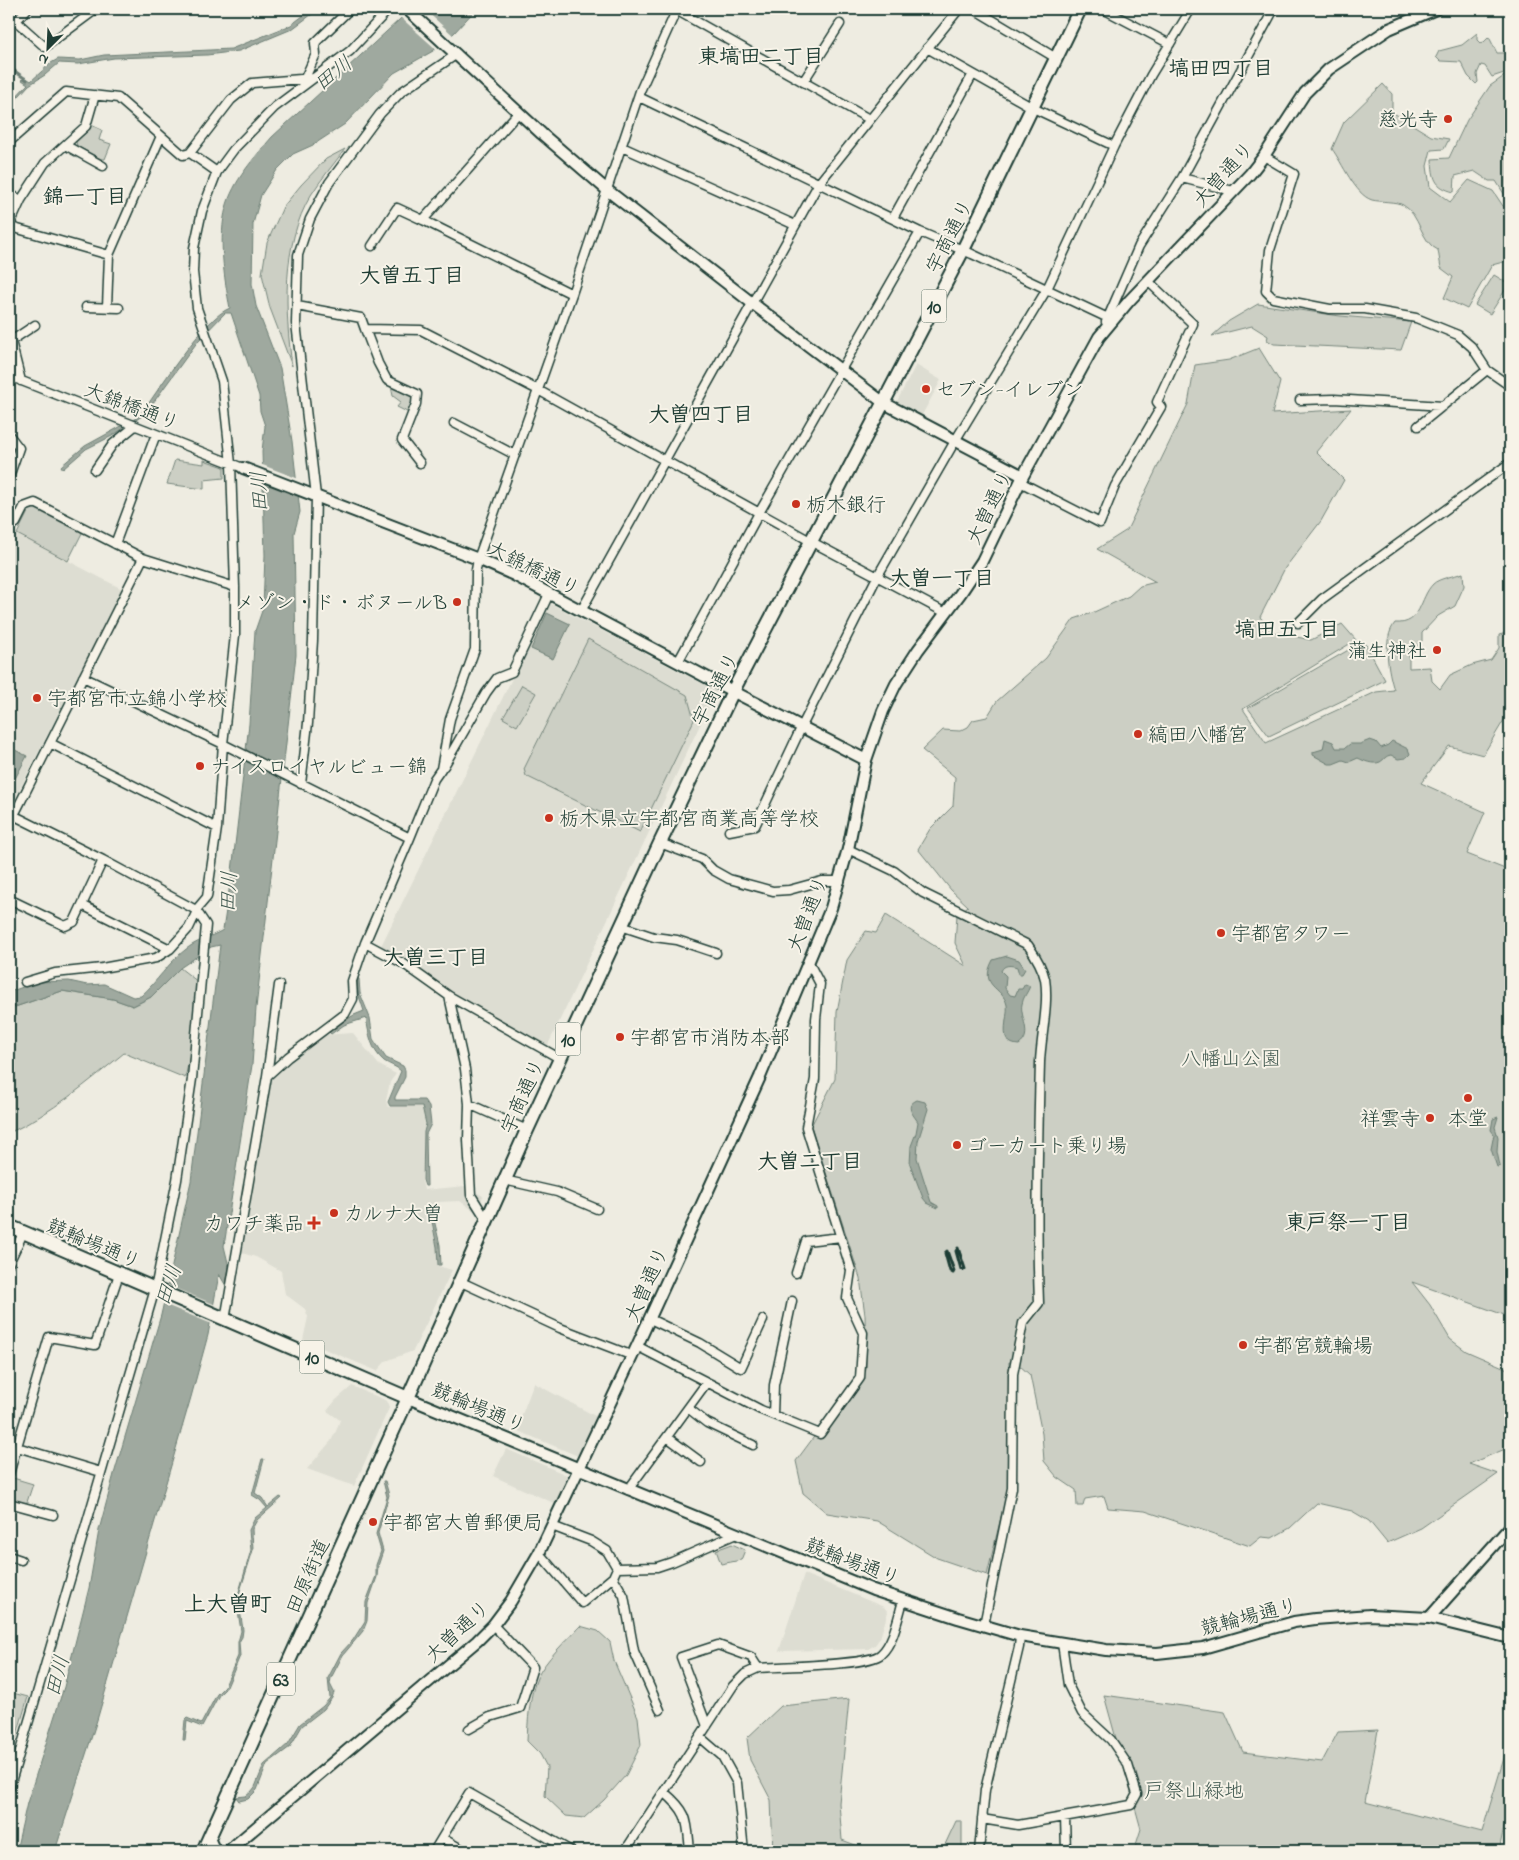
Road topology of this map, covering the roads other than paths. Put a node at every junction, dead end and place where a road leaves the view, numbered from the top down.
1 (28, 9) edge
2 (94, 9) edge
3 (350, 9) edge
4 (389, 9) edge
5 (407, 9) edge
6 (959, 9) edge
7 (974, 9) edge
8 (1080, 9) edge
9 (1103, 9) edge
10 (1191, 9) edge
11 (1274, 9) edge
12 (1436, 9) edge
13 (676, 10) edge
14 (12, 19) edge
15 (840, 24) dead end
16 (1170, 44) junction
17 (927, 48) junction
18 (455, 52) junction
19 (1056, 58) junction
20 (973, 74) junction
21 (309, 78) junction
22 (803, 82) junction
23 (95, 95) junction
24 (639, 97) junction
25 (1033, 108) junction
26 (519, 112) junction
27 (869, 119) junction
28 (161, 136) junction
29 (9, 142) edge
30 (65, 145) junction
31 (1114, 146) junction
32 (622, 147) junction
33 (190, 153) junction
34 (1264, 156) junction
35 (102, 166) dead end
36 (217, 172) junction
37 (1182, 178) junction
38 (819, 183) junction
39 (607, 190) junction
40 (1233, 191) junction
41 (9, 194) edge
42 (21, 200) junction
43 (893, 218) junction
44 (423, 220) junction
45 (795, 225) junction
46 (11, 227) junction
47 (920, 232) junction
48 (9, 236) edge
49 (372, 246) dead end
50 (963, 250) junction
51 (108, 255) junction
52 (1148, 281) junction
53 (1047, 289) junction
54 (572, 294) junction
55 (752, 304) junction
56 (297, 306) junction
57 (86, 307) dead end
58 (107, 307) junction
59 (119, 308) dead end
60 (1108, 318) junction
61 (35, 325) dead end
62 (365, 329) junction
63 (1099, 337) junction
64 (842, 370) junction
65 (1487, 370) junction
66 (9, 376) edge
67 (21, 381) junction
68 (1510, 386) edge
69 (538, 390) junction
70 (1300, 400) dead end
71 (884, 403) junction
72 (1442, 406) junction
73 (454, 423) dead end
74 (135, 426) junction
75 (1418, 426) dead end
76 (156, 434) junction
77 (9, 435) edge
78 (955, 441) junction
79 (515, 455) junction
80 (665, 461) junction
81 (420, 462) dead end
82 (1510, 463) edge
83 (231, 464) junction
84 (243, 468) joint
85 (95, 470) dead end
86 (9, 477) edge
87 (1022, 479) junction
88 (313, 495) junction
89 (759, 513) junction
90 (9, 526) edge
91 (812, 542) junction
92 (115, 544) junction
93 (143, 558) junction
94 (478, 559) junction
95 (877, 577) junction
96 (235, 588) junction
97 (549, 594) junction
98 (581, 610) junction
99 (946, 613) junction
100 (1298, 623) dead end
101 (678, 662) junction
102 (83, 678) junction
103 (734, 691) junction
104 (802, 726) junction
105 (50, 743) junction
106 (226, 746) junction
107 (866, 760) junction
108 (441, 769) junction
109 (301, 784) junction
110 (11, 814) edge
111 (9, 825) edge
112 (217, 828) junction
113 (729, 831) dead end
114 (410, 838) junction
115 (660, 844) junction
116 (848, 849) junction
117 (103, 860) junction
118 (840, 881) junction
119 (9, 899) edge
120 (82, 905) junction
121 (196, 910) junction
122 (621, 926) junction
123 (365, 943) junction
124 (170, 949) junction
125 (716, 953) dead end
126 (808, 961) junction
127 (24, 982) dead end
128 (279, 985) dead end
129 (449, 996) junction
130 (559, 1058) junction
131 (267, 1076) junction
132 (469, 1104) junction
133 (527, 1130) junction
134 (504, 1180) junction
135 (597, 1209) dead end
136 (486, 1219) junction
137 (9, 1226) edge
138 (23, 1233) junction
139 (841, 1237) junction
140 (9, 1263) edge
141 (796, 1273) dead end
142 (119, 1274) junction
143 (460, 1281) junction
144 (159, 1291) junction
145 (792, 1302) dead end
146 (221, 1318) junction
147 (650, 1319) junction
148 (763, 1320) dead end
149 (637, 1346) junction
150 (632, 1356) junction
151 (707, 1382) junction
152 (408, 1398) junction
153 (688, 1408) junction
154 (773, 1415) junction
155 (667, 1437) junction
156 (753, 1445) dead end
157 (17, 1447) junction
158 (701, 1462) dead end
159 (579, 1470) junction
160 (101, 1472) junction
161 (9, 1474) edge
162 (628, 1490) junction
163 (9, 1503) edge
164 (53, 1515) dead end
165 (552, 1526) junction
166 (1510, 1527) edge
167 (736, 1534) junction
168 (540, 1552) junction
169 (9, 1556) edge
170 (22, 1560) dead end
171 (617, 1568) junction
172 (613, 1577) junction
173 (904, 1601) junction
174 (1429, 1618) junction
175 (493, 1625) junction
176 (984, 1625) junction
177 (1020, 1636) junction
178 (1510, 1638) edge
179 (1062, 1643) junction
180 (758, 1668) junction
181 (660, 1710) dead end
182 (707, 1726) junction
183 (469, 1729) dead end
184 (700, 1738) junction
185 (9, 1788) edge
186 (664, 1792) junction
187 (1065, 1817) junction
188 (982, 1819) junction
189 (209, 1838) junction
190 (442, 1838) junction
191 (203, 1851) edge
192 (219, 1851) edge
193 (228, 1851) edge
194 (434, 1851) edge
195 (465, 1851) edge
196 (571, 1851) edge
197 (625, 1851) edge
198 (690, 1851) edge
199 (744, 1851) edge
200 (979, 1851) edge
201 (1066, 1851) edge

1 - 14 street
2 - 14 street
3 - 21 street
4 - 21 street
5 - 18 street
6 - 17 street
7 - 19 street
8 - 19 main road, 宇商通り / 10
9 - 16 street
10 - 16 street
11 - 37 street
12 - 34 street, 大曽通り
13 - 22 street
13 - 24 street
15 - 22 street
16 - 31 street
17 - 20 street
17 - 27 street
18 - 26 street
18 - 56 street
19 - 25 main road, 宇商通り / 10
20 - 25 street
20 - 43 street
21 - 33 street
21 - 36 street
22 - 27 street
23 - 28 street
23 - 29 street
23 - 30 street
24 - 32 street
24 - 38 street
25 - 31 street
25 - 50 main road, 宇商通り / 10
26 - 39 street
26 - 44 street
27 - 38 street
28 - 33 street
28 - 51 street
30 - 35 street
30 - 42 street
31 - 53 street
32 - 39 street
32 - 45 street
33 - 36 street
34 - 40 street, 大曽通り
34 - 65 street
36 - 83 street
37 - 40 street
37 - 60 street
38 - 43 street
38 - 45 street
39 - 54 street
39 - 55 street
40 - 52 street, 大曽通り
41 - 42 street
42 - 46 street
43 - 47 street
44 - 49 street
44 - 54 street
45 - 55 street
46 - 48 street
46 - 51 street
47 - 50 street
47 - 64 street
50 - 53 street
50 - 71 main road, 宇商通り / 10
51 - 58 street
52 - 63 street, 大曽通り
52 - 87 street
53 - 60 street
53 - 78 street
54 - 69 street
55 - 64 street
55 - 80 street
56 - 62 street
56 - 88 street
57 - 58 street
58 - 59 street
60 - 63 street
61 - 67 street
62 - 69 street
62 - 81 street
63 - 87 street, 大曽通り
64 - 71 street
64 - 89 street
65 - 68 street
65 - 72 street
66 - 67 street, 大錦橋通り
67 - 74 street, 大錦橋通り
69 - 79 street
69 - 80 street
70 - 72 street
71 - 78 street
71 - 91 main road, 宇商通り / 10
72 - 75 street
73 - 79 street
74 - 76 street, 大錦橋通り
74 - 85 street
76 - 83 street, 大錦橋通り
76 - 92 street
77 - 86 street
78 - 87 street
78 - 95 street
79 - 94 street
80 - 89 street
80 - 98 street
82 - 100 street
83 - 84 street, 大錦橋通り
83 - 96 street
84 - 88 street, 大錦橋通り
87 - 99 street, 大曽通り
88 - 94 street, 大錦橋通り
88 - 109 street
89 - 91 street
89 - 101 street
90 - 92 street
91 - 95 street
91 - 103 main road, 宇商通り / 10
92 - 93 street
93 - 96 street
93 - 102 street
94 - 97 street, 大錦橋通り
94 - 108 street
95 - 99 street
95 - 104 street
96 - 106 street
97 - 98 street, 大錦橋通り
97 - 108 street
98 - 101 street, 大錦橋通り
99 - 107 street, 大曽通り
101 - 103 street, 大錦橋通り
102 - 105 street
102 - 106 street
103 - 104 street, 大錦橋通り
103 - 115 main road, 宇商通り / 10
104 - 107 street, 大錦橋通り
104 - 113 street
105 - 110 street
105 - 112 street
106 - 109 street
106 - 112 street
107 - 116 street, 大曽通り
108 - 114 street
109 - 114 street
110 - 111 street
110 - 117 street
112 - 121 street
114 - 123 street
115 - 118 street
115 - 122 main road, 宇商通り / 10
116 - 118 street, 大曽通り
116 - 176 street
117 - 120 street
117 - 121 street
118 - 126 street, 大曽通り
119 - 120 street
120 - 124 street
121 - 124 street
121 - 144 street
122 - 125 street
122 - 130 main road, 宇商通り / 10
123 - 129 street
123 - 131 street
124 - 127 street
126 - 139 street
126 - 147 street, 大曽通り
128 - 131 street
129 - 130 street
129 - 132 street
130 - 133 main road, 宇商通り / 10
131 - 146 street
132 - 133 street
132 - 136 street
133 - 134 main road, 宇商通り / 10
134 - 135 street
134 - 136 main road, 宇商通り / 10
136 - 143 main road, 宇商通り / 10
137 - 138 main road, 競輪場通り / 10
138 - 140 street
138 - 142 main road, 競輪場通り / 10
139 - 141 street
139 - 154 street
142 - 144 main road, 競輪場通り / 10
142 - 157 street
143 - 150 street
143 - 152 main road, 宇商通り / 10
144 - 146 main road, 10
144 - 160 street
145 - 154 street
146 - 152 main road, 競輪場通り / 10
147 - 148 street
147 - 149 street, 大曽通り
149 - 150 street, 大曽通り
149 - 151 street
150 - 159 street, 大曽通り
151 - 153 street
151 - 154 street
152 - 159 street, 競輪場通り
152 - 189 main road, 田原街道 / 63
153 - 155 street
153 - 156 street
155 - 158 street
155 - 162 street
157 - 160 street
157 - 161 street
159 - 162 street, 競輪場通り
159 - 165 street, 大曽通り
160 - 185 street
162 - 167 street, 競輪場通り
163 - 164 street
165 - 168 street, 大曽通り
165 - 171 street
166 - 174 street
167 - 171 street
167 - 173 street, 競輪場通り
168 - 172 street
168 - 175 street, 大曽通り
169 - 170 street
171 - 172 street
172 - 181 street
173 - 176 street, 競輪場通り
173 - 180 street
174 - 178 street, 競輪場通り
174 - 179 street, 競輪場通り
175 - 183 street
175 - 193 street, 大曽通り
176 - 177 street, 競輪場通り
177 - 179 street, 競輪場通り
177 - 188 street
179 - 187 street
180 - 182 street
180 - 182 street
182 - 184 street
184 - 186 street
184 - 199 street
186 - 197 street
186 - 198 street
187 - 188 street
187 - 201 street
188 - 200 street
189 - 191 main road, 田原街道 / 63
189 - 192 street
190 - 194 street
190 - 195 street
190 - 196 street

